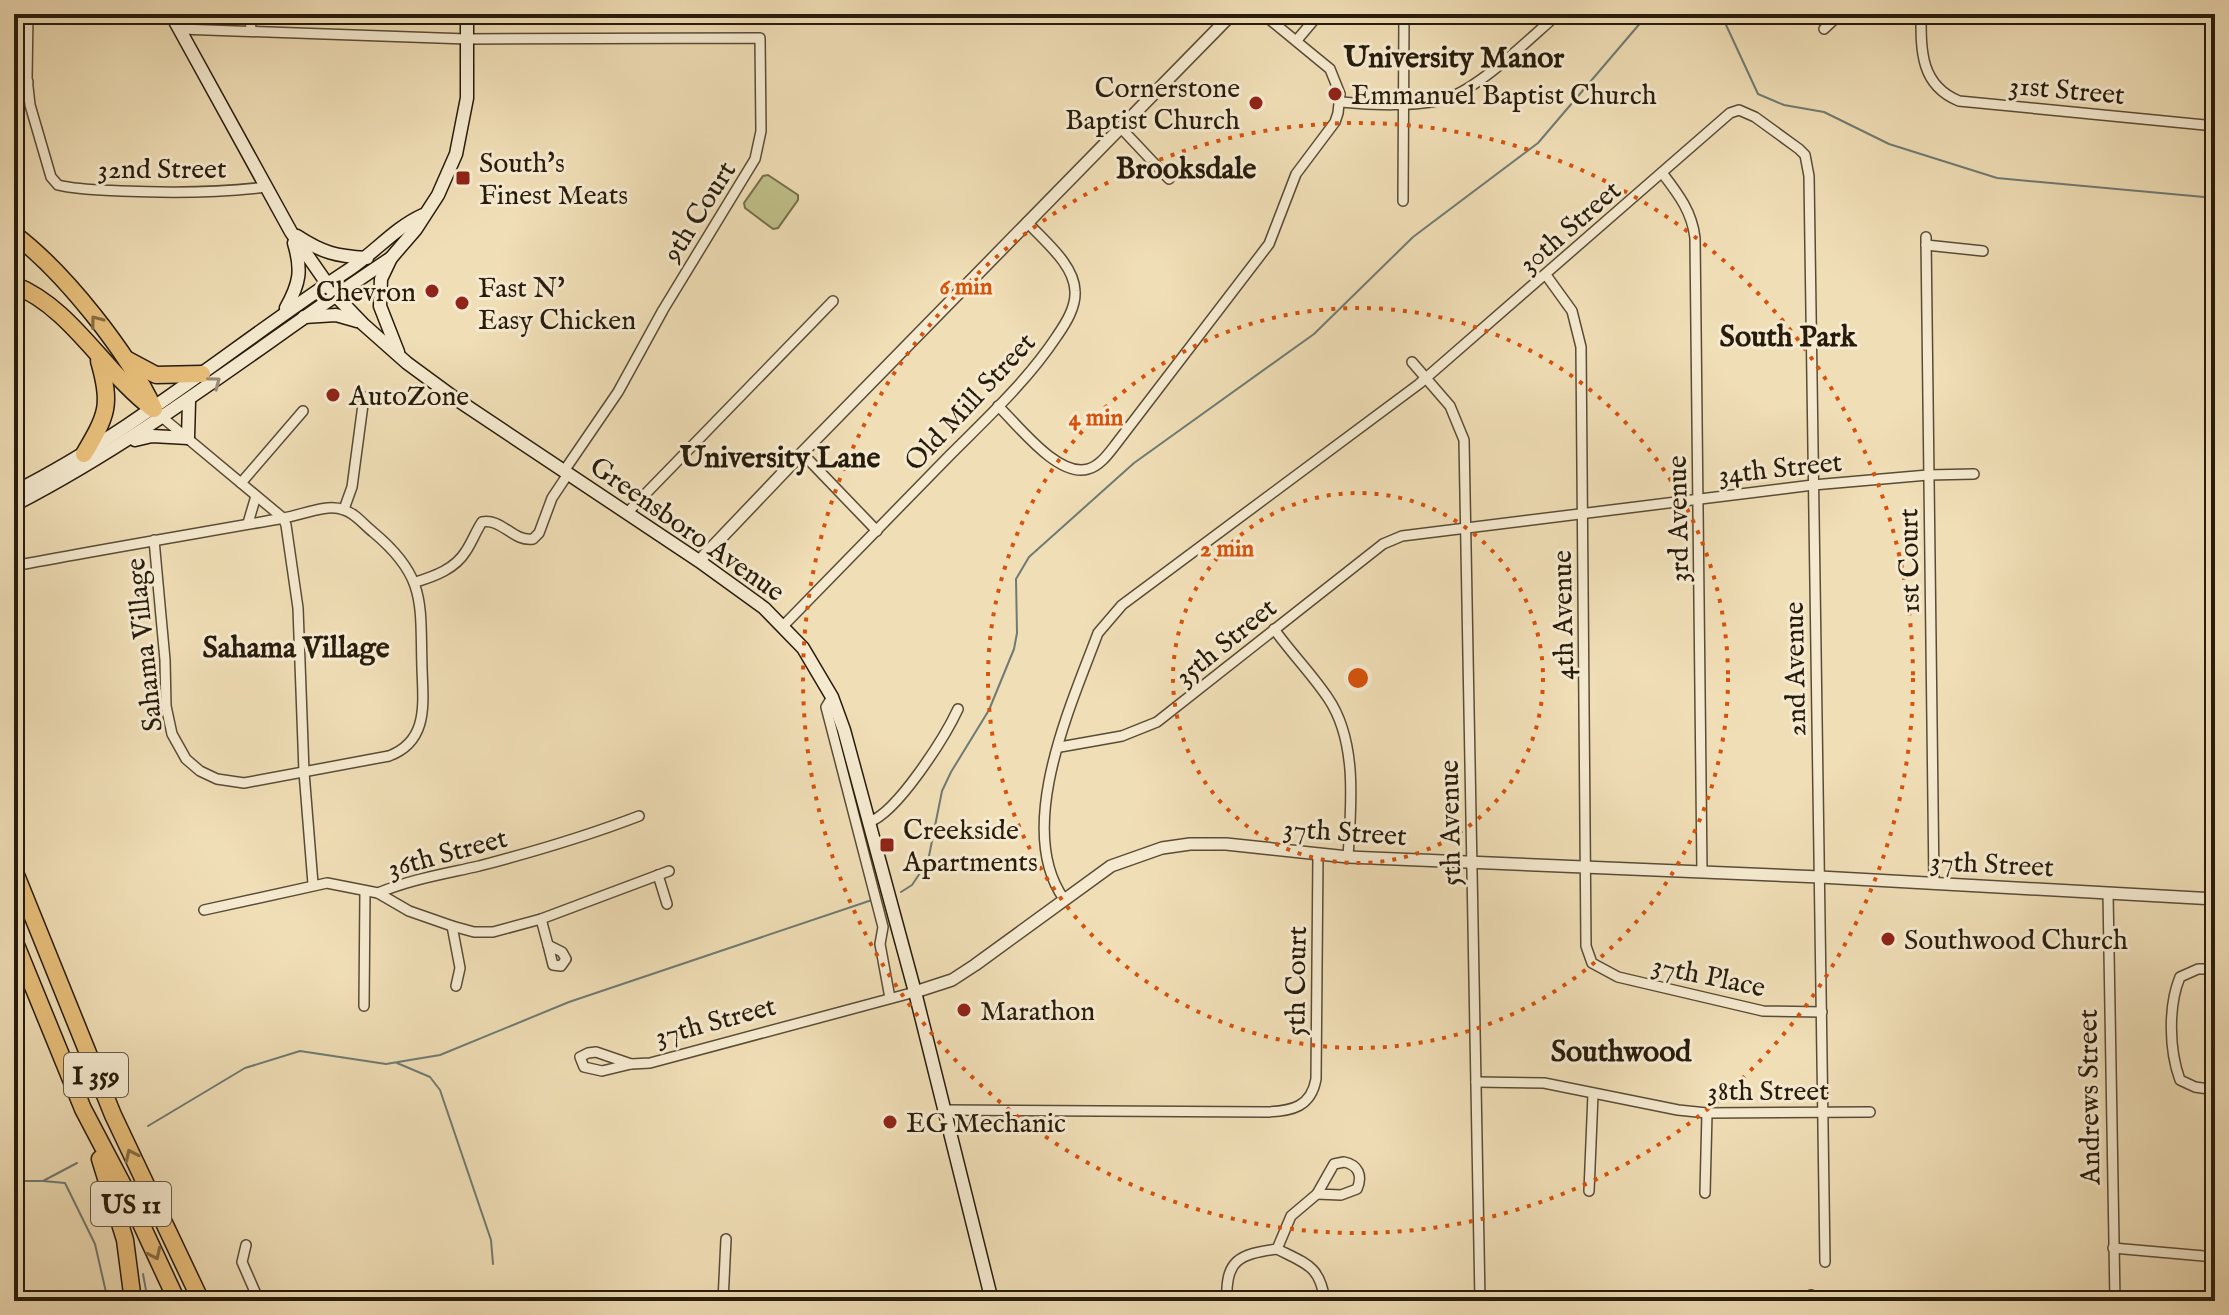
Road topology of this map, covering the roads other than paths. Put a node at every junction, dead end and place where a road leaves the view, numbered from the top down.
1 (28, 14) edge
2 (171, 14) edge
3 (250, 14) edge
4 (395, 14) edge
5 (402, 14) edge
6 (467, 14) edge
7 (1232, 14) edge
8 (1263, 14) edge
9 (1319, 14) edge
10 (1404, 14) edge
11 (1840, 14) edge
12 (1921, 14) edge
13 (1555, 16) edge
14 (180, 29) junction
15 (1824, 29) dead end
16 (251, 31) junction
17 (467, 39) junction
18 (1297, 40) junction
19 (14, 82) edge
20 (28, 82) junction
21 (1341, 102) junction
22 (1405, 103) junction
23 (1739, 110) joint
24 (2215, 126) edge
25 (1120, 127) junction
26 (1663, 174) junction
27 (1169, 179) dead end
28 (266, 187) junction
29 (1403, 201) dead end
30 (423, 215) junction
31 (1027, 222) junction
32 (291, 232) junction
33 (14, 234) edge
34 (1983, 251) dead end
35 (367, 258) junction
36 (391, 258) junction
37 (1546, 275) junction
38 (14, 285) edge
39 (331, 289) junction
40 (833, 301) dead end
41 (283, 313) junction
42 (301, 318) junction
43 (363, 324) junction
44 (97, 355) junction
45 (399, 355) junction
46 (123, 357) junction
47 (1412, 362) dead end
48 (202, 374) junction
49 (1427, 377) junction
50 (364, 397) dead end
51 (189, 401) junction
52 (998, 406) junction
53 (303, 411) dead end
54 (158, 413) junction
55 (188, 438) junction
56 (128, 441) junction
57 (802, 453) junction
58 (84, 454) junction
59 (566, 472) junction
60 (1974, 474) dead end
61 (1928, 475) junction
62 (241, 483) junction
63 (1813, 485) junction
64 (14, 492) edge
65 (256, 496) junction
66 (1699, 498) junction
67 (14, 505) edge
68 (344, 509) junction
69 (1583, 512) junction
70 (627, 513) junction
71 (283, 518) junction
72 (248, 523) junction
73 (1466, 526) junction
74 (877, 531) junction
75 (1402, 536) joint
76 (154, 540) junction
77 (699, 561) junction
78 (14, 566) edge
79 (416, 582) junction
80 (784, 625) junction
81 (1274, 629) junction
82 (832, 697) junction
83 (958, 709) dead end
84 (1060, 747) junction
85 (304, 772) junction
86 (639, 816) dead end
87 (869, 822) junction
88 (1318, 855) junction
89 (1348, 857) junction
90 (1472, 862) junction
91 (1586, 867) junction
92 (14, 870) edge
93 (669, 871) dead end
94 (1702, 872) junction
95 (658, 875) junction
96 (1820, 877) junction
97 (313, 884) junction
98 (1934, 884) junction
99 (365, 891) junction
100 (378, 893) junction
101 (2108, 893) junction
102 (1064, 899) junction
103 (2215, 899) edge
104 (667, 904) dead end
105 (204, 910) dead end
106 (541, 919) junction
107 (452, 926) junction
108 (14, 940) edge
109 (548, 945) dead end
110 (1592, 963) joint
111 (2215, 969) edge
112 (456, 986) dead end
113 (915, 992) junction
114 (890, 998) junction
115 (364, 1006) dead end
116 (1822, 1012) junction
117 (631, 1064) dead end
118 (1476, 1082) junction
119 (2215, 1090) edge
120 (1593, 1094) junction
121 (83, 1109) junction
122 (944, 1110) junction
123 (1823, 1111) junction
124 (1870, 1112) dead end
125 (1707, 1113) junction
126 (1589, 1191) dead end
127 (1705, 1193) dead end
128 (1317, 1194) junction
129 (726, 1239) dead end
130 (246, 1245) dead end
131 (2113, 1248) junction
132 (1277, 1249) junction
133 (2215, 1257) edge
134 (1825, 1262) dead end
135 (133, 1301) edge
136 (177, 1301) edge
137 (203, 1301) edge
138 (259, 1301) edge
139 (723, 1301) edge
140 (992, 1301) edge
141 (1227, 1301) edge
142 (1325, 1301) edge
143 (1480, 1301) edge
144 (2115, 1301) edge

1 - 20 street
2 - 14 main road, Greensboro Avenue
3 - 16 street
4 - 5 street
6 - 17 main road
7 - 25 street
8 - 18 street
9 - 18 street
10 - 22 street
11 - 15 street
12 - 24 street, 31st Street
13 - 22 street
14 - 16 street
14 - 28 main road, Greensboro Avenue
16 - 17 street
17 - 30 main road
17 - 59 street, 9th Court
18 - 21 street
19 - 20 street
20 - 28 street, 32nd Street
21 - 22 street
21 - 52 street
22 - 29 street
23 - 26 street, 30th Street
23 - 63 street, 2nd Avenue
25 - 27 street
25 - 31 street
26 - 37 street, 30th Street
26 - 66 street, 3rd Avenue
28 - 32 main road, Greensboro Avenue
30 - 35 main road
30 - 36 main road
31 - 52 street, Old Mill Street
31 - 57 street
32 - 35 main road
32 - 39 main road, Greensboro Avenue
32 - 41 main road
46 -> 33 highway
34 - 61 street, 1st Court
35 - 39 main road
36 - 39 main road
36 - 45 main road
37 - 49 street, 30th Street
37 - 69 street, 4th Avenue
38 - 44 highway
39 - 41 main road
39 - 42 main road
39 - 43 main road, Greensboro Avenue
40 - 70 street
41 - 48 main road
42 - 43 main road
51 -> 42 main road
43 - 45 main road, Greensboro Avenue
44 - 54 highway
44 - 58 highway
45 - 59 main road, Greensboro Avenue
46 - 48 highway
46 - 54 highway
47 - 49 street, 5th Avenue
48 - 54 main road
49 - 73 street, 5th Avenue
49 - 84 street, 30th Street
50 - 68 street
51 - 54 main road
51 - 55 main road
52 - 74 street, Old Mill Street
53 - 62 street
54 - 55 street
54 - 56 main road
54 - 58 main road
55 - 56 main road
55 - 62 street
56 - 67 main road
57 - 74 street
57 - 77 street
58 - 64 main road
59 - 70 main road, Greensboro Avenue
59 - 79 street, 9th Court
60 - 61 street, 34th Street
61 - 63 street, 34th Street
61 - 98 street, 1st Court
62 - 65 street
63 - 66 street, 34th Street
63 - 96 street, 2nd Avenue
65 - 71 street
65 - 72 street
66 - 69 street, 34th Street
66 - 94 street, 3rd Avenue
68 - 71 street, Sahama Village
68 - 79 street, Sahama Village
69 - 73 street, 34th Street
69 - 91 street, 4th Avenue
70 - 77 main road, Greensboro Avenue
71 - 72 street, Sahama Village
71 - 85 street
72 - 76 street, Sahama Village
73 - 75 street, 34th Street
73 - 90 street, 5th Avenue
74 - 80 street, Old Mill Street
75 - 81 street, 35th Street
76 - 78 street, Sahama Village
76 - 85 street, Sahama Village
77 - 80 main road, Greensboro Avenue
79 - 85 street, Sahama Village
80 - 82 main road, Greensboro Avenue
81 - 84 street, 35th Street
81 - 89 street
82 - 87 main road, Greensboro Avenue
82 - 114 street
83 - 87 street
84 - 102 street, 30th Street
85 - 97 street
86 - 100 street, 36th Street
87 - 113 main road, Greensboro Avenue
88 - 89 street, 37th Street
88 - 102 street, 37th Street
88 - 122 street, 5th Court
89 - 90 street, 37th Street
90 - 91 street, 37th Street
90 - 118 street, 5th Avenue
91 - 94 street, 37th Street
91 - 110 street, 4th Avenue
137 -> 92 highway, I 359
93 - 95 street, 36th Street
94 - 96 street, 37th Street
95 - 104 street
95 - 106 street, 36th Street
96 - 98 street, 37th Street
96 - 116 street, 2nd Avenue
97 - 99 street
97 - 105 street
98 - 101 street, 37th Street
99 - 100 street
99 - 115 street
100 - 107 street, 36th Street
101 - 103 street, 37th Street
101 - 131 street, Andrews Street
102 - 113 street, 37th Street
106 - 107 street, 36th Street
106 - 109 street
107 - 112 street
108 - 121 highway, I 359
110 - 116 street, 37th Place
111 - 119 street
113 - 114 street, 37th Street
113 - 122 main road, Greensboro Avenue
114 - 117 street, 37th Street
116 - 123 street, 2nd Avenue
118 - 120 street, 38th Street
118 - 143 street, 5th Avenue
120 - 125 street, 38th Street
120 - 126 street
121 - 135 highway
121 -> 136 highway, US 11
122 - 140 main road, Greensboro Avenue
123 - 124 street, 38th Street
123 - 125 street, 38th Street
123 - 134 street, 2nd Avenue
125 - 127 street
128 - 128 street
128 - 132 street
129 - 139 street
130 - 138 street
131 - 133 street
131 - 144 street, Andrews Street
132 - 141 street
132 - 142 street

